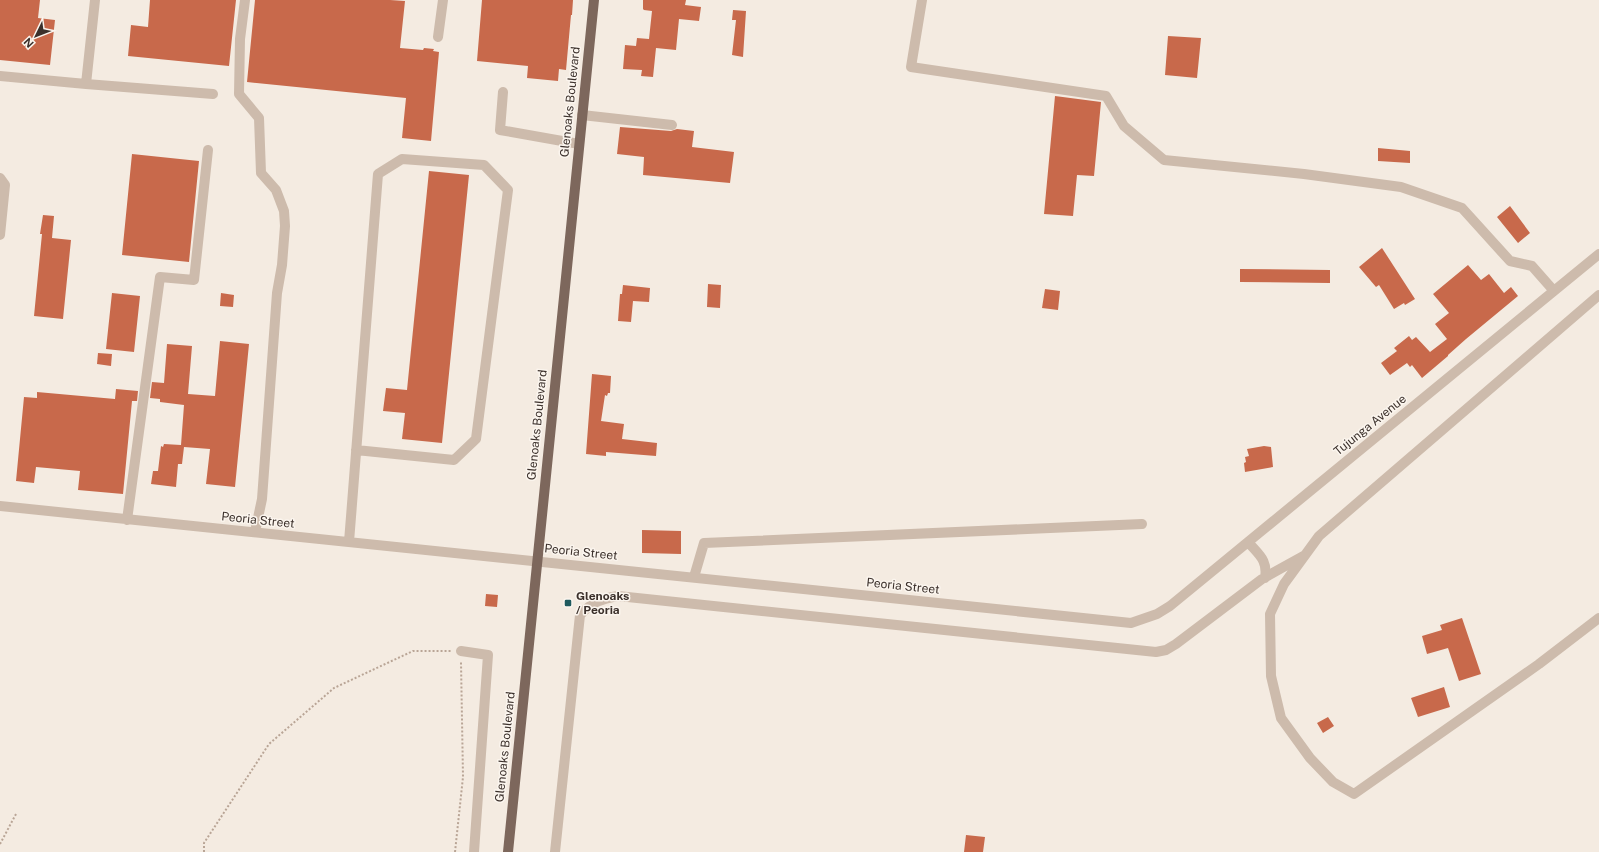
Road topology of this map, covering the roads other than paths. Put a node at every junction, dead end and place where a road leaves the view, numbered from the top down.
1 (95, 0) edge
2 (245, 0) edge
3 (443, 0) edge
4 (594, 0) edge
5 (922, 0) edge
6 (438, 37) dead end
7 (0, 76) edge
8 (86, 84) junction
9 (503, 92) dead end
10 (214, 94) dead end
11 (582, 115) junction
12 (672, 125) dead end
13 (579, 144) junction
14 (208, 150) dead end
15 (0, 178) edge
16 (0, 235) edge
17 (1599, 254) edge
18 (1554, 291) junction
19 (1599, 295) edge
20 (356, 450) junction
21 (0, 506) edge
22 (127, 520) junction
23 (1142, 524) dead end
24 (255, 532) junction
25 (349, 542) junction
26 (1248, 542) junction
27 (1305, 555) junction
28 (537, 561) junction
29 (694, 577) junction
30 (1265, 578) junction
31 (1157, 614) joint
32 (1599, 618) edge
33 (461, 652) road end
34 (474, 852) edge
35 (508, 852) edge
36 (555, 852) edge

1 - 8 street
2 - 24 street
3 - 6 street
4 - 11 main road, Glenoaks Boulevard
5 - 18 street
7 - 8 street
8 - 10 street
9 - 13 street
11 - 12 street
11 - 13 main road, Glenoaks Boulevard
13 - 28 main road, Glenoaks Boulevard
14 - 22 street
15 - 16 street
17 - 18 street, Tujunga Avenue
18 - 26 street, Tujunga Avenue
19 - 27 street
20 - 20 street
20 - 25 street
21 - 22 street, Peoria Street
22 - 24 street, Peoria Street
23 - 29 street
24 - 25 street, Peoria Street
25 - 28 street, Peoria Street
26 - 30 street
26 - 31 street, Tujunga Avenue
27 - 30 street
27 - 32 street
28 - 29 street, Peoria Street
28 - 35 main road, Glenoaks Boulevard
29 - 31 street, Peoria Street
30 - 36 street
33 - 34 street

